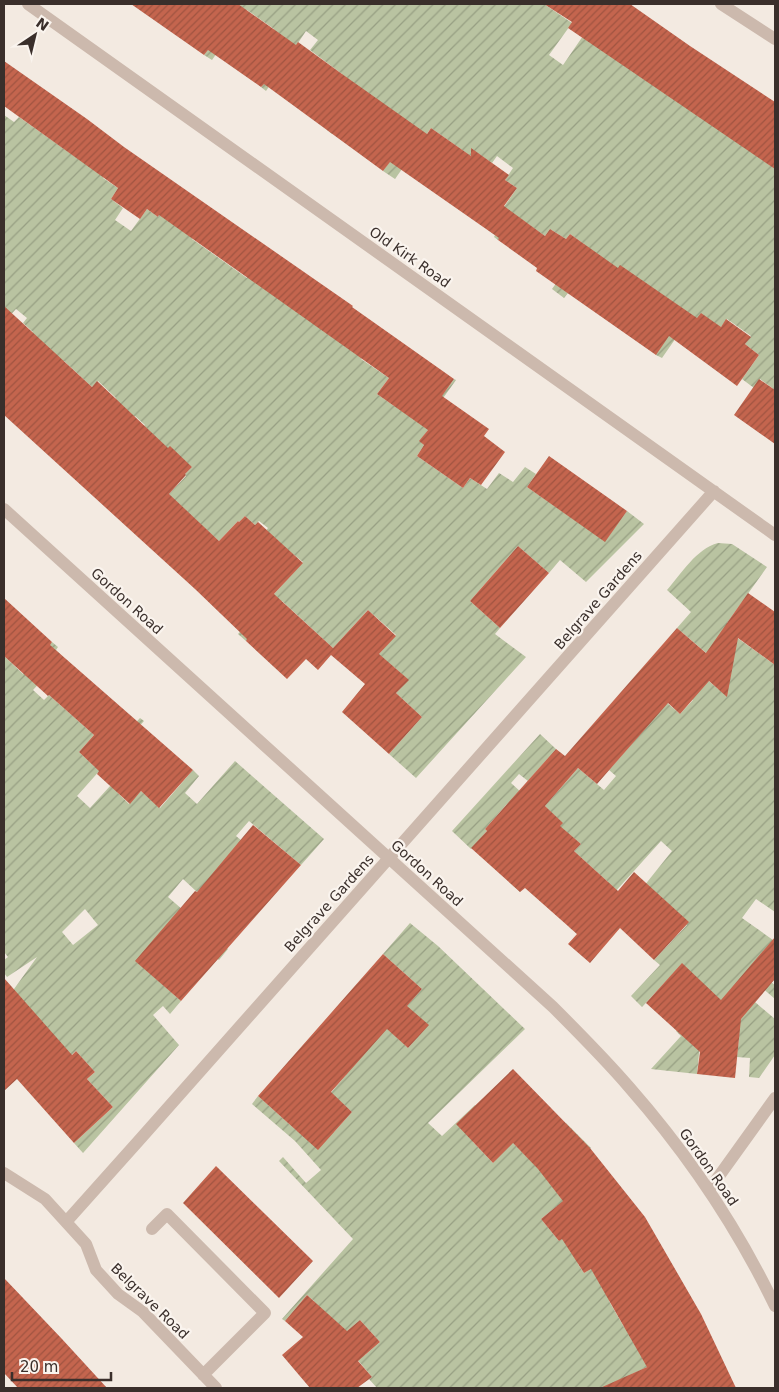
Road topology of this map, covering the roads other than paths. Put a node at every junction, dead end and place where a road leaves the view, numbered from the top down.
1 (28, 4) edge
2 (721, 4) edge
3 (775, 40) edge
4 (714, 491) junction
5 (4, 509) edge
6 (775, 535) edge
7 (389, 859) junction
8 (775, 1098) edge
9 (4, 1173) edge
10 (709, 1190) junction
11 (66, 1222) junction
12 (152, 1229) dead end
13 (775, 1306) edge
14 (203, 1375) junction
15 (216, 1388) edge

1 - 4 street, Old Kirk Road
2 - 3 street
4 - 6 street, Old Kirk Road
4 - 7 street, Belgrave Gardens
5 - 7 street, Gordon Road
7 - 10 street, Gordon Road
7 - 11 street, Belgrave Gardens
8 - 10 street
9 - 11 street, Belgrave Road
10 - 13 street, Gordon Road
11 - 14 street, Belgrave Road
12 - 14 street
14 - 15 street, Belgrave Road

